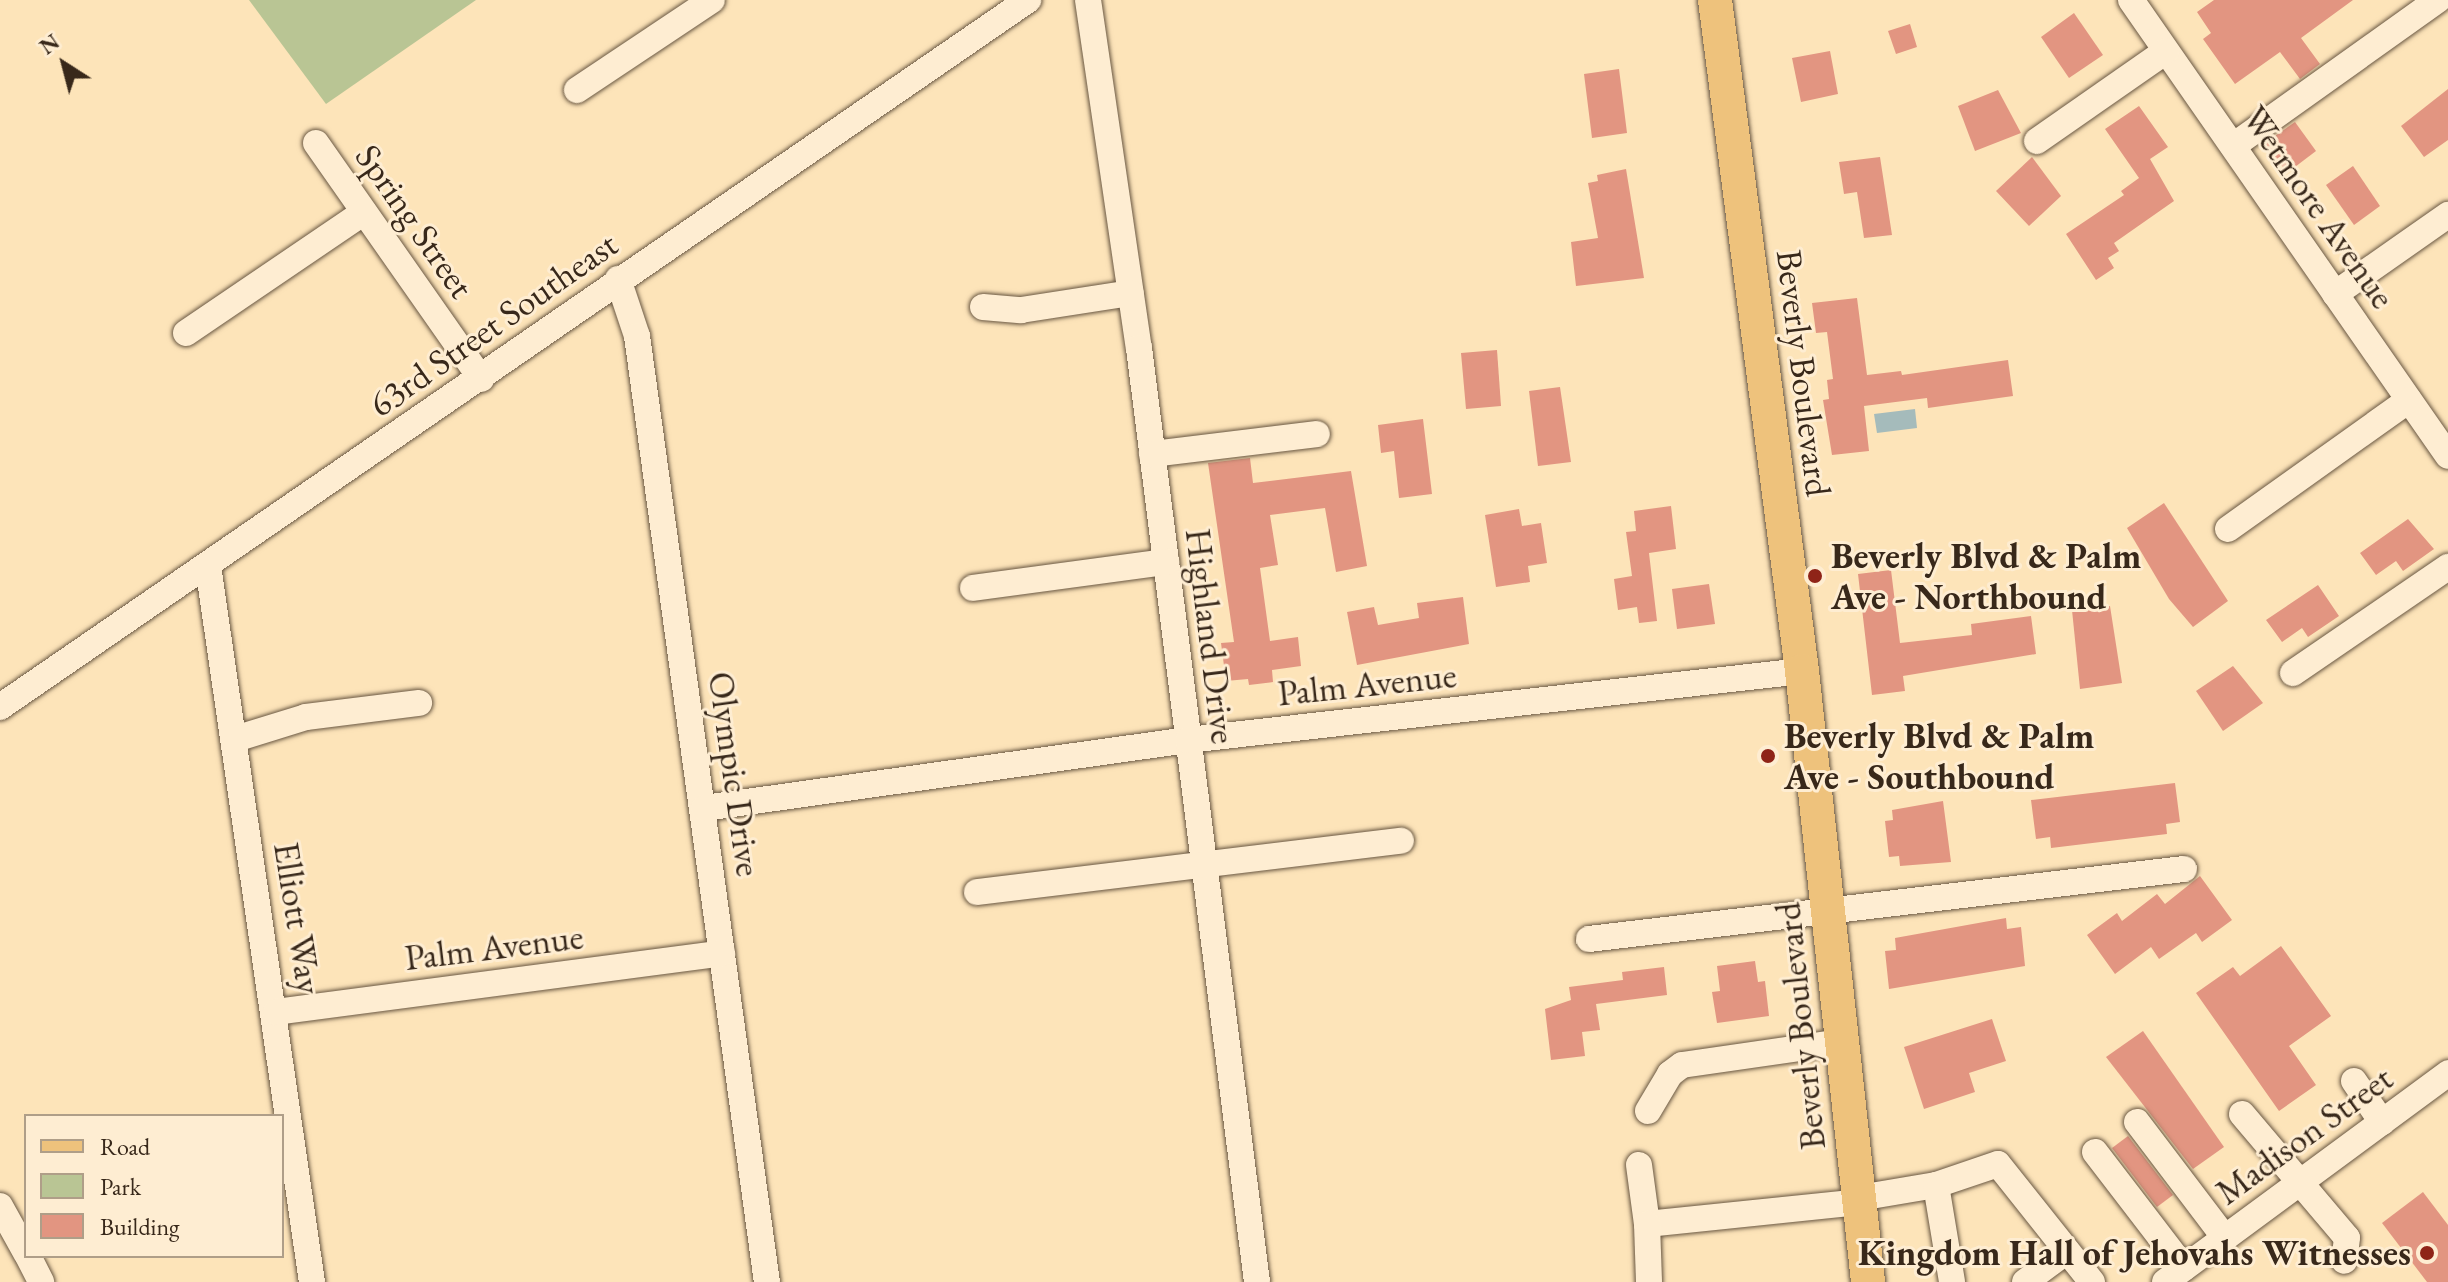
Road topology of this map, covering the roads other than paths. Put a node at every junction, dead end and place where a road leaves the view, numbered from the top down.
1 (712, 0) edge
2 (1028, 0) edge
3 (1088, 0) edge
4 (1715, 0) edge
5 (2132, 0) edge
6 (2438, 0) edge
7 (2166, 51) junction
8 (577, 90) dead end
9 (2037, 141) dead end
10 (316, 143) dead end
11 (2233, 146) junction
12 (364, 212) junction
13 (2448, 215) edge
14 (618, 279) junction
15 (1131, 293) junction
16 (2335, 294) junction
17 (983, 307) dead end
18 (186, 333) dead end
19 (481, 379) junction
20 (2409, 400) junction
21 (1317, 434) dead end
22 (2446, 448) edge
23 (1152, 454) junction
24 (2228, 529) dead end
25 (1166, 562) junction
26 (208, 566) junction
27 (2448, 567) edge
28 (973, 588) dead end
29 (1802, 671) junction
30 (2293, 673) dead end
31 (419, 703) dead end
32 (0, 707) edge
33 (235, 739) junction
34 (1188, 740) junction
35 (704, 808) junction
36 (1401, 841) dead end
37 (1204, 867) junction
38 (2184, 869) dead end
39 (977, 892) dead end
40 (1827, 908) junction
41 (1589, 939) dead end
42 (722, 953) junction
43 (276, 1012) junction
44 (1842, 1042) junction
45 (2448, 1073) edge
46 (2354, 1081) dead end
47 (1648, 1111) dead end
48 (2242, 1114) dead end
49 (2137, 1122) dead end
50 (2382, 1122) junction
51 (2095, 1152) dead end
52 (1639, 1165) dead end
53 (2301, 1181) junction
54 (1936, 1185) junction
55 (1859, 1200) junction
56 (0, 1206) edge
57 (1647, 1224) junction
58 (2225, 1238) junction
59 (24, 1249) edge
60 (2345, 1249) dead end
61 (2067, 1251) junction
62 (29, 1258) edge
63 (2174, 1275) edge
64 (41, 1282) edge
65 (312, 1282) edge
66 (767, 1282) edge
67 (1257, 1282) edge
68 (1649, 1282) edge
69 (1868, 1282) edge
70 (1952, 1282) edge
71 (2025, 1282) edge
72 (2092, 1282) edge

1 - 8 street
2 - 14 street, 63rd Street Southeast
3 - 15 street, Highland Drive
4 - 29 main road, Beverly Boulevard
5 - 7 street, Wetmore Avenue
6 - 11 street
7 - 9 street
7 - 11 street, Wetmore Avenue
10 - 12 street, Spring Street
11 - 16 street, Wetmore Avenue
12 - 18 street
12 - 19 street, Spring Street
13 - 16 street
14 - 19 street, 63rd Street Southeast
14 - 35 street, Olympic Drive
15 - 17 street
15 - 23 street, Highland Drive
16 - 20 street, Wetmore Avenue
19 - 26 street, 63rd Street Southeast
20 - 22 street, Wetmore Avenue
20 - 24 street
21 - 23 street
23 - 25 street, Highland Drive
25 - 28 street
25 - 34 street, Highland Drive
26 - 32 street, 63rd Street Southeast
26 - 33 street, Elliott Way
27 - 30 street
29 - 34 street, Palm Avenue
29 - 40 main road, Beverly Boulevard
31 - 33 street
33 - 43 street, Elliott Way
34 - 35 street, Palm Avenue
34 - 37 street, Highland Drive
35 - 42 street, Olympic Drive
36 - 37 street
37 - 39 street
37 - 67 street, Highland Drive
38 - 40 street
40 - 41 street
40 - 44 main road, Beverly Boulevard
42 - 43 street, Palm Avenue
42 - 66 street, Olympic Drive
43 - 65 street, Elliott Way
44 - 47 street
44 - 55 main road, Beverly Boulevard
45 - 50 street, Madison Street
46 - 50 street
48 - 53 street
49 - 58 street
50 - 53 street, Madison Street
51 - 63 street
52 - 57 street
53 - 58 street, Madison Street
53 - 60 street
54 - 55 street
54 - 61 street
54 - 70 street
55 - 57 street
55 - 69 main road, Beverly Boulevard
56 - 59 street
57 - 68 street
58 - 63 street, Madison Street
61 - 71 street
61 - 72 street
62 - 64 street

